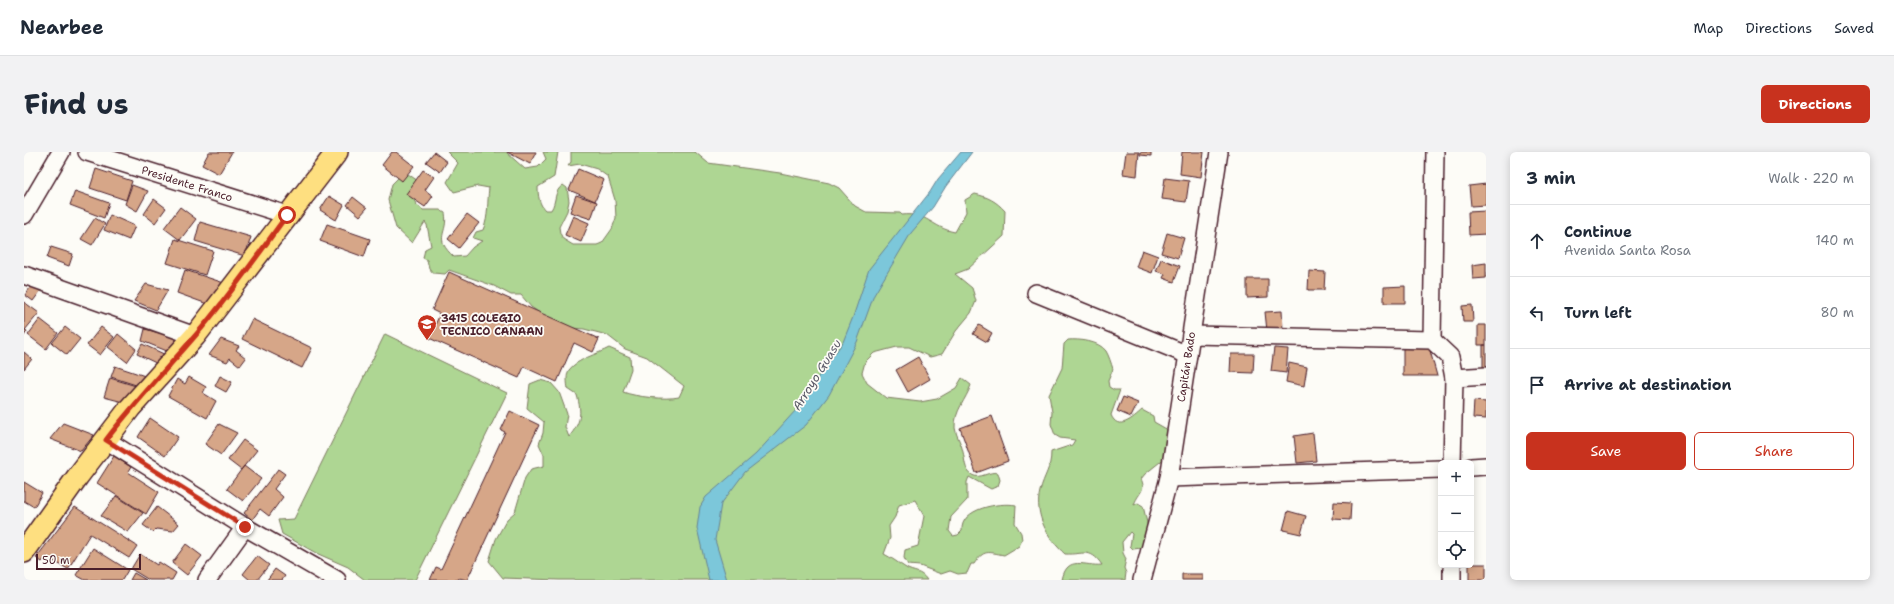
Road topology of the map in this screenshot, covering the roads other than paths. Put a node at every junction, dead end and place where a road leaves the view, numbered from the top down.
1 (61, 152) edge
2 (86, 152) edge
3 (337, 152) edge
4 (1219, 152) edge
5 (1435, 152) edge
6 (24, 215) edge
7 (287, 215) junction
8 (24, 276) edge
9 (1036, 293) dead end
10 (1191, 334) junction
11 (195, 336) junction
12 (1432, 340) junction
13 (1188, 354) junction
14 (1486, 376) edge
15 (1454, 378) junction
16 (106, 440) junction
17 (1452, 460) edge
18 (1486, 466) edge
19 (1474, 467) edge
20 (1438, 469) edge
21 (1169, 478) junction
22 (245, 527) junction
23 (24, 552) edge
24 (1452, 568) edge
25 (207, 580) edge
26 (338, 580) edge
27 (1142, 580) edge
28 (1452, 580) edge

1 - 6 street
2 - 7 street, Presidente Franco
3 - 7 main road
4 - 10 street, Capitán Bado
5 - 12 street
7 - 11 main road
8 - 11 street
9 - 13 street
10 - 12 street
10 - 13 street, Capitán Bado
11 - 16 main road
12 - 15 street
13 - 21 street, Capitán Bado
14 - 15 street
15 - 17 street
16 - 22 street
16 - 23 main road
18 - 19 street
20 - 21 street
21 - 27 street, Capitán Bado
22 - 25 street
22 - 26 street
24 - 28 street

